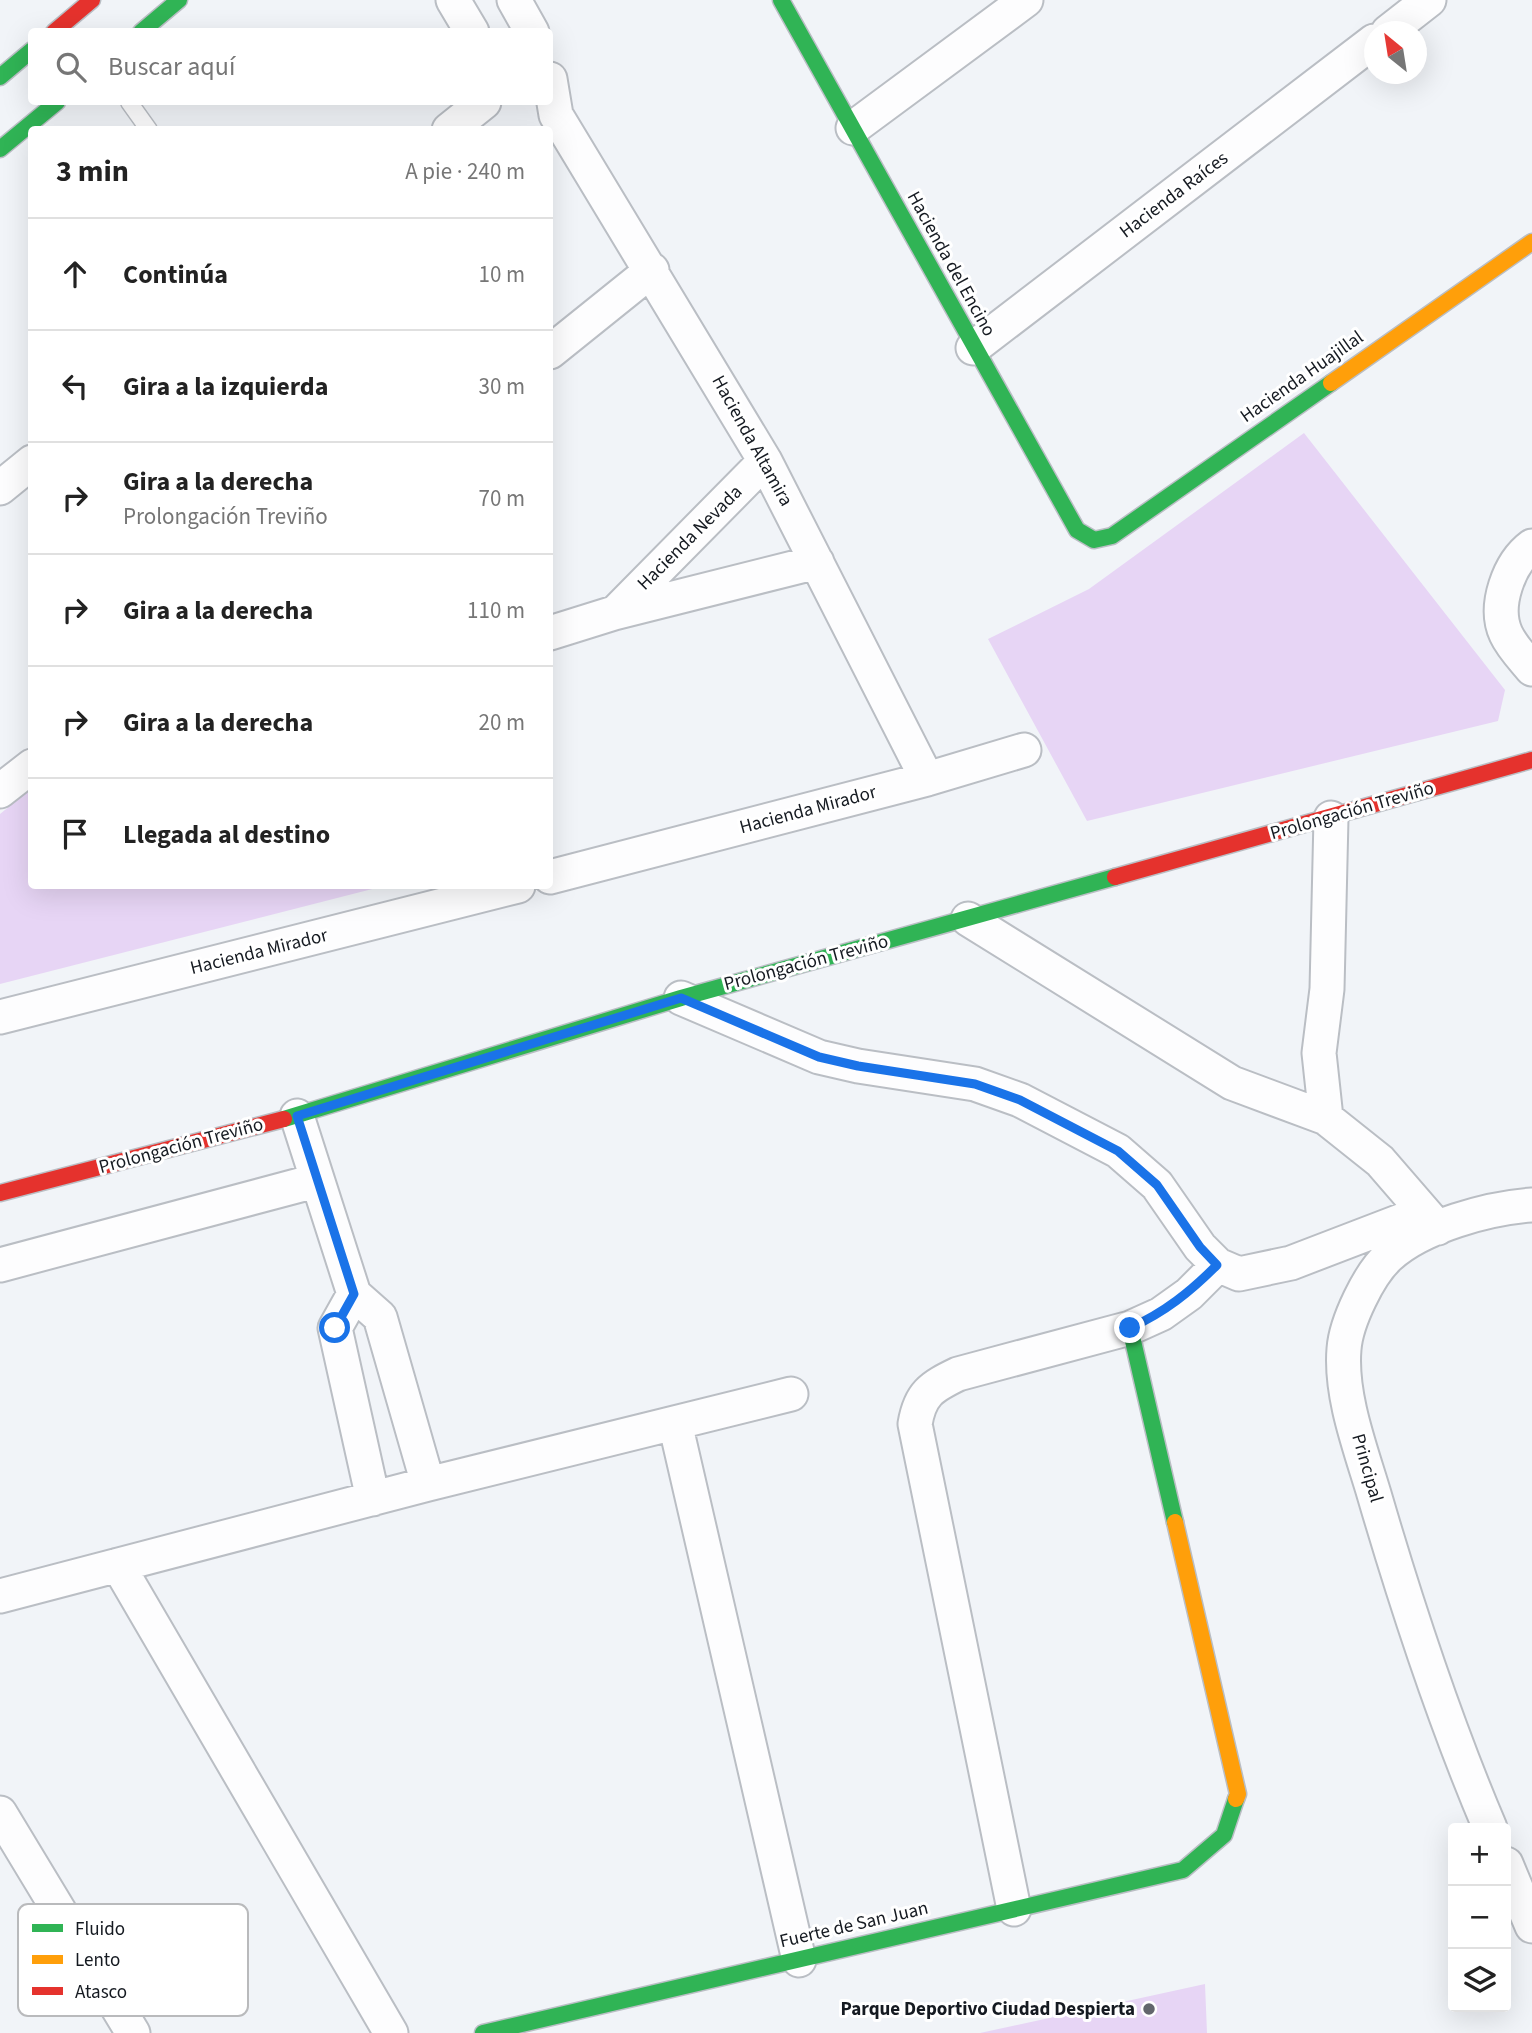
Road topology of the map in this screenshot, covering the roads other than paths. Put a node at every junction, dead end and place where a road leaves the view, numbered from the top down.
1 (92, 0) edge
2 (179, 0) edge
3 (453, 0) edge
4 (514, 0) edge
5 (781, 0) edge
6 (1026, 0) edge
7 (1429, 0) edge
8 (1402, 21) edge
9 (59, 28) edge
10 (146, 28) edge
11 (470, 28) edge
12 (530, 28) edge
13 (1364, 49) edge
14 (28, 53) edge
15 (0, 77) edge
16 (53, 105) edge
17 (131, 105) edge
18 (480, 105) edge
19 (545, 108) edge
20 (146, 126) edge
21 (454, 126) edge
22 (853, 128) junction
23 (0, 149) edge
24 (1532, 242) edge
25 (652, 270) junction
26 (973, 348) junction
27 (553, 350) edge
28 (765, 461) junction
29 (28, 465) edge
30 (0, 488) edge
31 (1094, 540) joint
32 (1532, 546) edge
33 (817, 562) junction
34 (614, 613) junction
35 (553, 632) edge
36 (1532, 669) edge
37 (1024, 750) dead end
38 (1532, 760) edge
39 (28, 769) edge
40 (928, 779) junction
41 (0, 791) edge
42 (1331, 818) junction
43 (553, 876) edge
44 (506, 889) edge
45 (968, 919) junction
46 (681, 998) junction
47 (0, 1017) edge
48 (297, 1116) junction
49 (1326, 1118) junction
50 (315, 1181) junction
51 (0, 1193) edge
52 (1532, 1205) edge
53 (1431, 1220) junction
54 (0, 1265) edge
55 (1217, 1265) junction
56 (354, 1294) junction
57 (1130, 1328) junction
58 (791, 1394) dead end
59 (674, 1423) junction
60 (428, 1484) junction
61 (373, 1499) junction
62 (118, 1565) junction
63 (0, 1596) edge
64 (0, 1813) edge
65 (1488, 1823) edge
66 (1511, 1876) edge
67 (55, 1904) edge
68 (1014, 1909) junction
69 (1532, 1926) edge
70 (799, 1960) junction
71 (123, 2016) edge
72 (133, 2033) edge
73 (391, 2033) edge
74 (483, 2033) edge

1 - 9 street
2 - 10 street
3 - 11 street
4 - 12 street
5 - 22 street, Hacienda del Encino
6 - 22 street
7 - 8 street
13 - 26 street, Hacienda Raíces
14 - 15 street
16 - 23 street
17 - 20 lane
18 - 21 street
19 - 25 street, Hacienda Altamira
22 - 26 street, Hacienda del Encino
24 - 31 street, Hacienda Huajillal
25 - 27 street
25 - 28 street, Hacienda Altamira
26 - 31 street, Hacienda del Encino
28 - 33 street, Hacienda Altamira
28 - 34 street, Hacienda Nevada
29 - 30 street
32 - 36 street
33 - 34 street, Hacienda Nevada
33 - 40 street, Hacienda Altamira
34 - 35 street, Hacienda Nevada
37 - 40 street, Hacienda Mirador
38 - 42 street, Prolongación Treviño
39 - 41 street
40 - 43 street, Hacienda Mirador
42 - 45 street, Prolongación Treviño
42 - 49 street
44 - 47 street, Hacienda Mirador
45 - 46 street, Prolongación Treviño
45 - 49 street
46 - 48 street, Prolongación Treviño
46 - 55 street
48 - 50 street
48 - 51 street, Prolongación Treviño
49 - 53 street
50 - 54 street
50 - 56 street
52 - 53 street, Principal
53 - 55 street
53 - 65 street, Principal
55 - 57 street
56 - 60 street
56 - 61 street
57 - 68 street
57 - 68 street, Fuerte de San Juan
58 - 59 street
59 - 60 street
59 - 70 street
60 - 61 street
61 - 62 street
62 - 63 street
62 - 73 street
64 - 67 street
66 - 69 street
68 - 70 street, Fuerte de San Juan
70 - 74 street, Fuerte de San Juan
71 - 72 street

